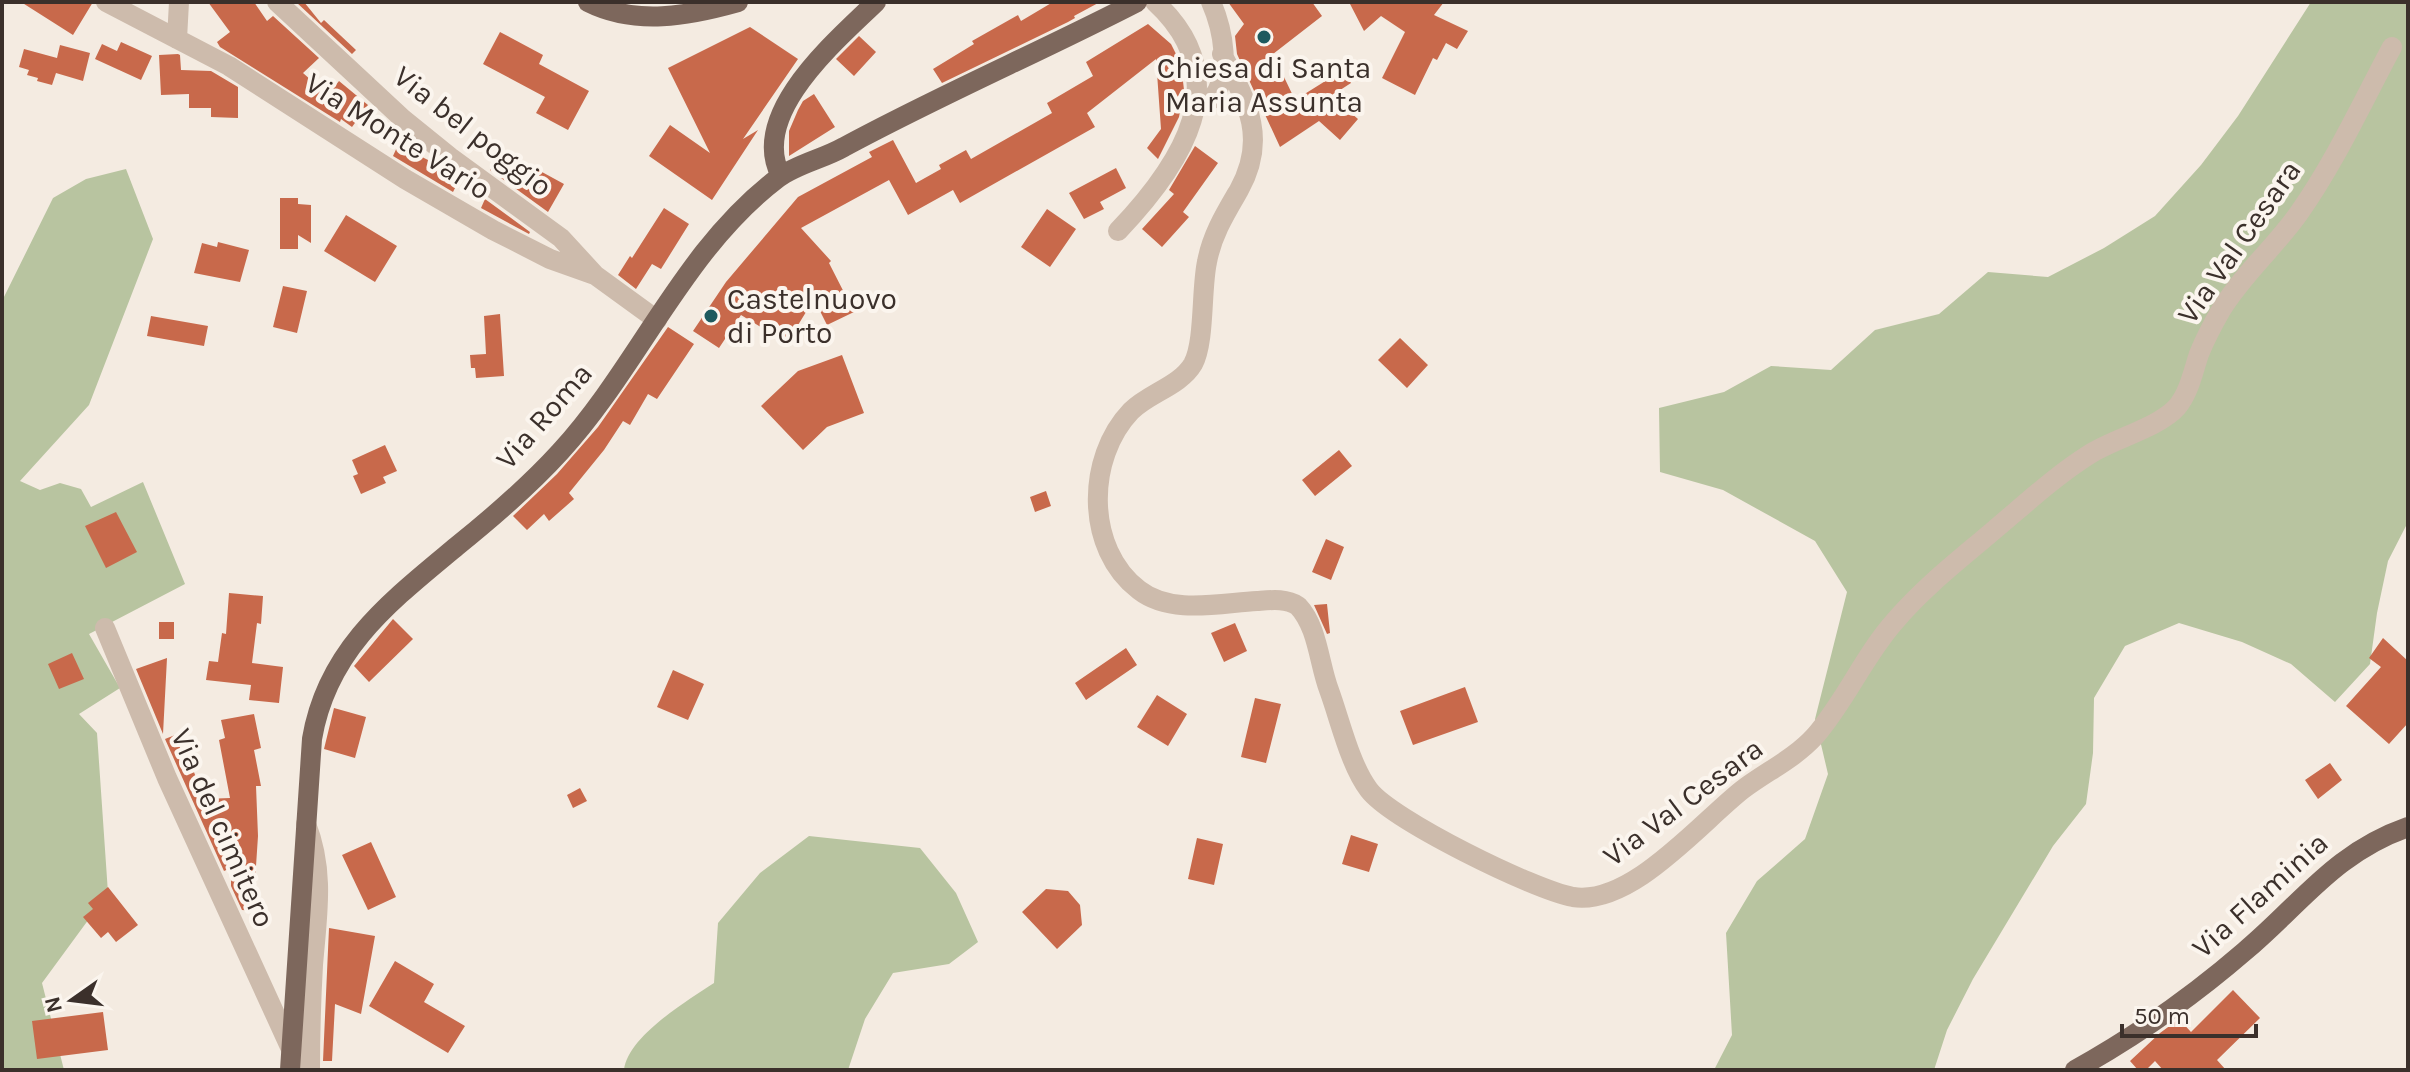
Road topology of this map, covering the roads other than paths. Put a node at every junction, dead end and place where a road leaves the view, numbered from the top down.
1 (106, 2) edge
2 (179, 2) edge
3 (277, 2) edge
4 (588, 2) edge
5 (738, 2) edge
6 (876, 2) edge
7 (1137, 2) edge
8 (1155, 2) edge
9 (1211, 2) edge
10 (177, 39) junction
11 (2392, 47) dead end
12 (1222, 54) junction
13 (1195, 103) junction
14 (781, 176) junction
15 (1118, 231) dead end
16 (595, 275) junction
17 (657, 320) junction
18 (105, 628) dead end
19 (306, 824) junction
20 (2408, 827) edge
21 (291, 1060) edge
22 (310, 1070) edge
23 (2075, 1070) edge

1 - 10 street, Via Monte Vario
2 - 10 street
3 - 16 street, Via bel poggio
4 - 5 main road
6 - 14 main road
7 - 14 main road, Via Roma
8 - 13 street
9 - 12 street
10 - 16 street, Via Monte Vario
11 - 12 street, Via Val Cesara
12 - 13 street
13 - 15 street
14 - 17 main road, Via Roma
16 - 17 street, Via Monte Vario
17 - 19 main road, Via Roma
18 - 21 street, Via del cimitero
19 - 21 main road, Via Roma
19 - 22 street
20 - 23 main road, Via Flaminia

